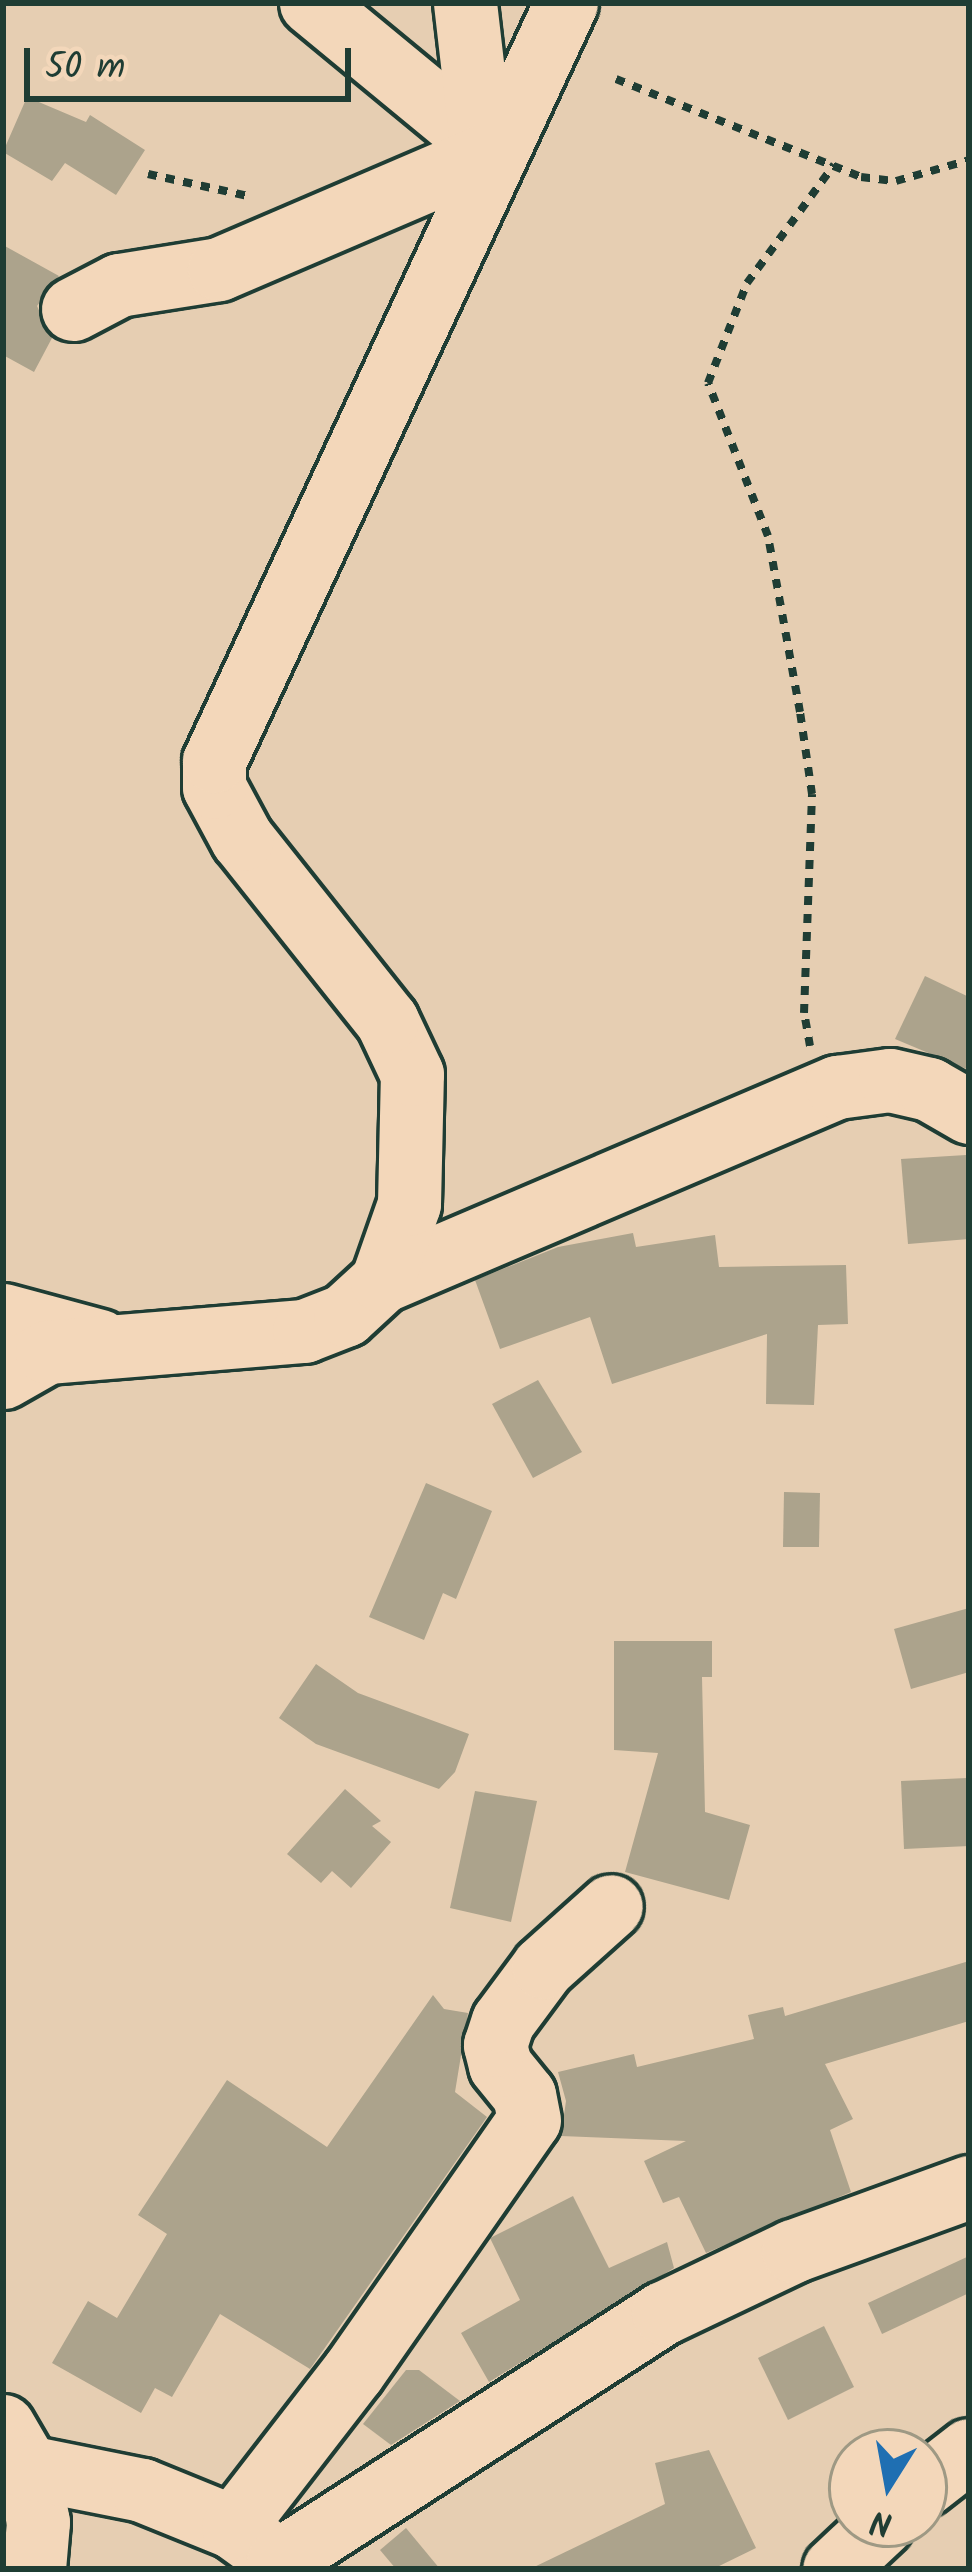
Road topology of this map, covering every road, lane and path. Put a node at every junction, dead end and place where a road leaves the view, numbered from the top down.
1 (311, 3) edge
2 (465, 3) edge
3 (566, 3) edge
4 (616, 79) dead end
5 (483, 156) junction
6 (969, 160) edge
7 (834, 165) junction
8 (73, 309) dead end
9 (837, 1088) junction
10 (969, 1112) edge
11 (382, 1281) junction
12 (3, 1315) edge
13 (120, 1346) junction
14 (3, 1377) edge
15 (610, 1906) dead end
16 (969, 2187) edge
17 (15, 2447) edge
18 (856, 2548) edge
19 (268, 2552) edge
20 (34, 2569) edge
21 (834, 2569) edge

1 - 5 street
2 - 5 street
3 - 5 street
4 - 7 path
5 - 8 street
5 - 11 street
6 - 7 path
7 - 9 path
9 - 10 street
9 - 11 street
11 - 13 street
12 - 13 street
13 - 14 street
15 - 19 street
16 - 19 street
17 - 19 street
17 - 20 street
18 - 21 street

